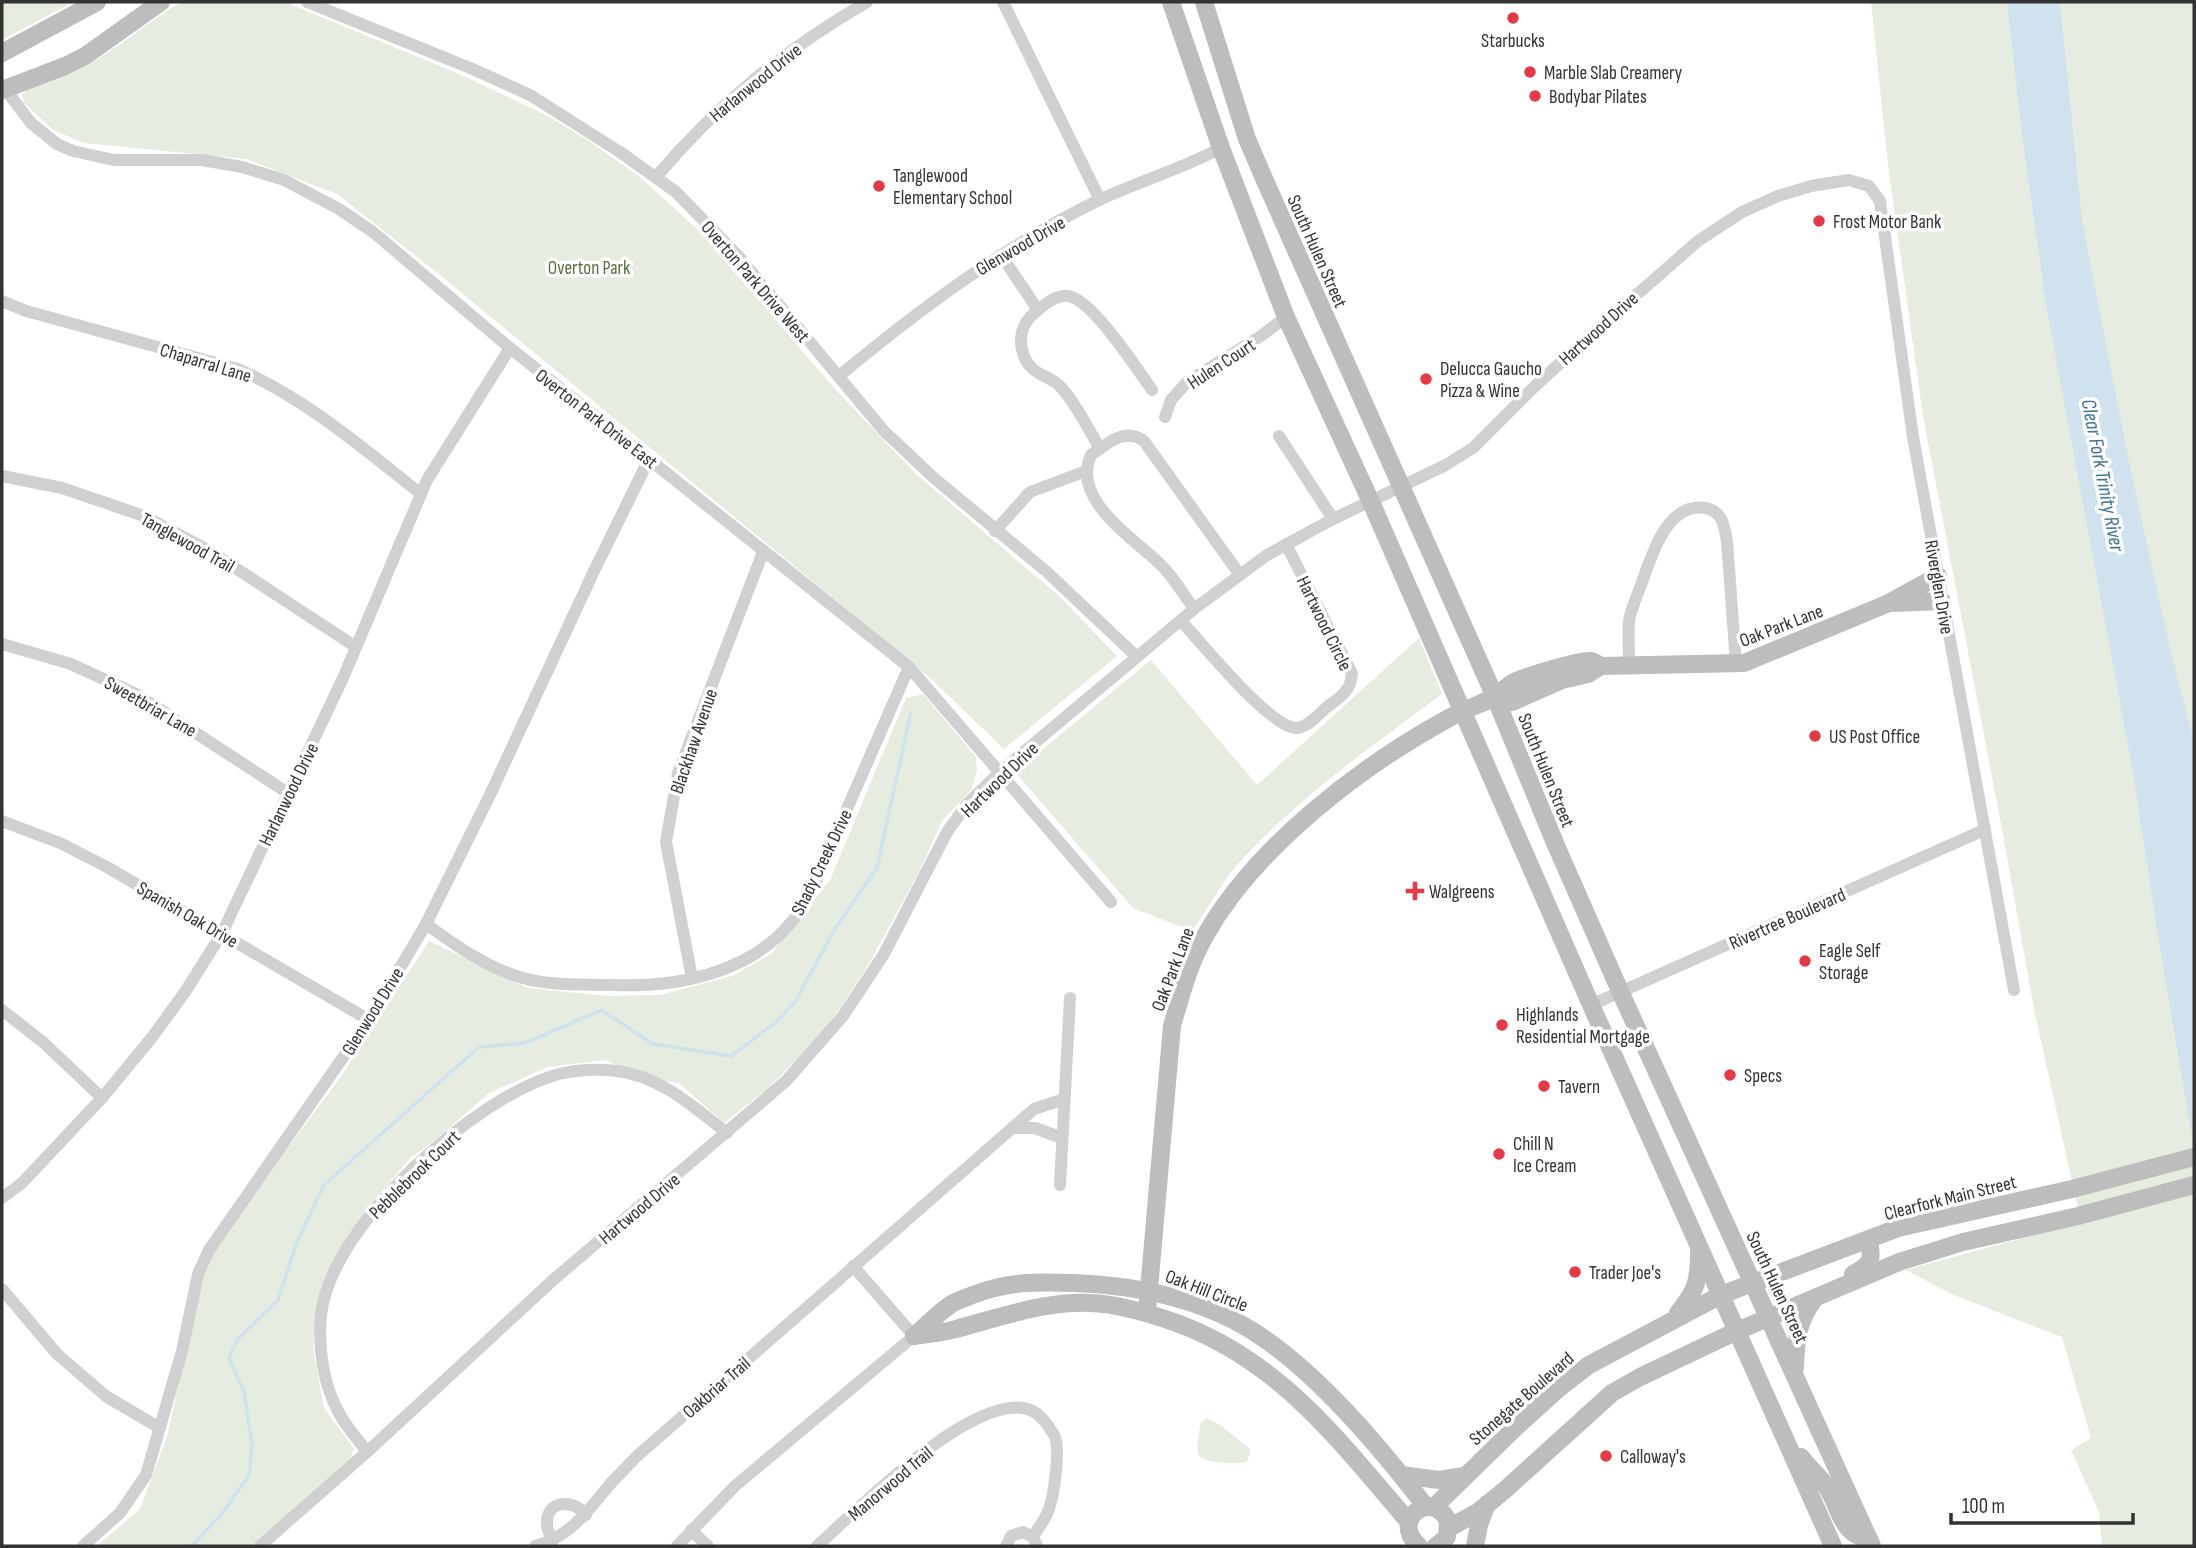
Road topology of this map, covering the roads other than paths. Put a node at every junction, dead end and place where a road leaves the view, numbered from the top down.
1 (97, 2) edge
2 (161, 2) edge
3 (307, 2) edge
4 (867, 2) edge
5 (1003, 2) edge
6 (1171, 2) edge
7 (1204, 2) edge
8 (2, 52) edge
9 (3, 87) edge
10 (1208, 108) junction
11 (1247, 139) junction
12 (1221, 148) junction
13 (656, 177) junction
14 (1266, 183) junction
15 (1869, 186) joint
16 (1100, 200) junction
17 (1001, 255) junction
18 (2, 301) edge
19 (1038, 310) junction
20 (1286, 317) junction
21 (510, 348) junction
22 (839, 376) junction
23 (1152, 390) dead end
24 (1165, 417) dead end
25 (1279, 436) dead end
26 (1100, 449) junction
27 (649, 459) junction
28 (1086, 471) junction
29 (2, 476) edge
30 (1401, 489) junction
31 (421, 494) junction
32 (1371, 502) junction
33 (1333, 519) junction
34 (995, 531) junction
35 (1286, 544) junction
36 (764, 552) junction
37 (1240, 575) junction
38 (1938, 576) junction
39 (1942, 601) junction
40 (1889, 603) junction
41 (1194, 609) junction
42 (1181, 621) junction
43 (2, 644) edge
44 (356, 647) junction
45 (1137, 657) junction
46 (1629, 664) junction
47 (1736, 664) junction
48 (909, 667) junction
49 (1495, 696) junction
50 (1463, 710) junction
51 (1000, 772) junction
52 (288, 793) junction
53 (2, 821) edge
54 (1984, 830) junction
55 (1111, 902) dead end
56 (426, 924) junction
57 (222, 933) junction
58 (692, 978) junction
59 (2014, 990) dead end
60 (1620, 991) junction
61 (1070, 998) dead end
62 (1591, 1005) junction
63 (2, 1010) edge
64 (369, 1020) junction
65 (103, 1098) junction
66 (1065, 1098) junction
67 (1013, 1128) junction
68 (727, 1133) junction
69 (1062, 1139) junction
70 (2194, 1157) edge
71 (1060, 1185) dead end
72 (2194, 1185) edge
73 (2, 1198) edge
74 (1868, 1240) junction
75 (1699, 1246) junction
76 (853, 1266) junction
77 (1752, 1282) junction
78 (2, 1289) edge
79 (1150, 1291) junction
80 (1823, 1294) junction
81 (1721, 1295) junction
82 (1147, 1312) junction
83 (1768, 1317) junction
84 (1673, 1320) junction
85 (1737, 1331) junction
86 (914, 1336) junction
87 (1794, 1372) junction
88 (160, 1428) junction
89 (1782, 1432) junction
90 (367, 1452) junction
91 (1401, 1475) junction
92 (1464, 1476) junction
93 (1488, 1504) junction
94 (1430, 1507) junction
95 (586, 1515) junction
96 (1409, 1522) junction
97 (691, 1530) junction
98 (553, 1541) junction
99 (1444, 1541) edge
100 (1035, 1542) edge
101 (1870, 1543) edge
102 (83, 1546) edge
103 (260, 1546) edge
104 (535, 1546) edge
105 (677, 1546) edge
106 (708, 1546) edge
107 (817, 1546) edge
108 (1006, 1546) edge
109 (1419, 1546) edge
110 (1475, 1546) edge
111 (1833, 1546) edge

1 - 8 street
2 - 9 street
3 - 13 street, Overton Park Drive West
4 - 13 street, Harlanwood Drive
5 - 16 street
6 - 10 street
7 - 11 street, South Hulen Street
9 - 21 street, Overton Park Drive East
10 - 11 street
10 - 12 street
11 - 14 street, South Hulen Street
12 - 14 street
12 - 16 street, Glenwood Drive
12 - 20 street
13 - 22 street, Overton Park Drive West
14 - 30 street, South Hulen Street
15 - 30 street, Hartwood Drive
15 - 38 street, Riverglen Drive
16 - 17 street, Glenwood Drive
17 - 19 street
17 - 22 street, Glenwood Drive
18 - 31 street, Chaparral Lane
19 - 23 street
19 - 26 street
20 - 24 street, Hulen Court
20 - 32 street
21 - 27 street, Overton Park Drive East
21 - 31 street, Harlanwood Drive
22 - 34 street, Overton Park Drive West
25 - 33 street
26 - 28 street
26 - 37 street
27 - 36 street, Overton Park Drive East
27 - 56 street, Glenwood Drive
28 - 34 street
28 - 41 street
29 - 44 street, Tanglewood Trail
30 - 32 street, Hartwood Drive
30 - 49 street, South Hulen Street
31 - 44 street, Harlanwood Drive
32 - 33 street, Hartwood Drive
32 - 50 street
33 - 35 street, Hartwood Drive
34 - 45 street, Overton Park Drive West
35 - 37 street, Hartwood Drive
35 - 42 street, Hartwood Circle
36 - 48 street, Overton Park Drive East
36 - 58 street, Blackhaw Avenue
37 - 41 street, Hartwood Drive
38 - 39 street, Riverglen Drive
38 - 40 street, Oak Park Lane
39 - 40 street, Oak Park Lane
39 - 54 street, Riverglen Drive
40 - 47 street, Oak Park Lane
41 - 42 street, Hartwood Drive
42 - 45 street, Hartwood Drive
43 - 52 street, Sweetbriar Lane
44 - 52 street, Harlanwood Drive
45 - 51 street, Hartwood Drive
46 - 47 street, Oak Park Lane
46 - 47 street
46 - 49 street, Oak Park Lane
48 - 51 street, Overton Park Drive East
48 - 58 street, Shady Creek Drive
49 - 50 street, Oak Park Lane
49 - 60 street, South Hulen Street
50 - 62 street
50 - 79 street, Oak Park Lane
51 - 55 street, Overton Park Drive East
51 - 68 street, Hartwood Drive
52 - 57 street, Harlanwood Drive
53 - 57 street, Spanish Oak Drive
54 - 59 street, Riverglen Drive
54 - 60 street, Rivertree Boulevard
56 - 58 street, Shady Creek Drive
56 - 64 street, Glenwood Drive
57 - 64 street, Spanish Oak Drive
57 - 65 street, Harlanwood Drive
60 - 62 street, Rivertree Boulevard
60 - 77 street, South Hulen Street
61 - 66 street
62 - 75 street
63 - 65 street
64 - 88 street, Glenwood Drive
65 - 73 street, Harlanwood Drive
66 - 67 street, Oakbriar Trail
66 - 69 street
67 - 69 street
67 - 76 street, Oakbriar Trail
68 - 90 street, Hartwood Drive
68 - 90 street, Pebblebrook Court
69 - 71 street
70 - 74 street, Clearfork Main Street
72 - 80 street
74 - 77 street, Clearfork Main Street
74 - 80 street
75 - 81 street
75 - 84 street
76 - 86 street
76 - 95 street, Oakbriar Trail
77 - 81 street, Clearfork Main Street
77 - 83 street, South Hulen Street
78 - 88 street
79 - 82 street, Oak Park Lane
79 - 86 street, Oak Hill Circle
79 - 91 street, Oak Hill Circle
80 - 83 street
80 - 87 street
81 - 84 street, Stonegate Boulevard
81 - 85 street
82 - 86 street
82 - 96 street
83 - 85 street
83 - 87 street, South Hulen Street
84 - 92 street, Stonegate Boulevard
85 - 89 street
85 - 93 street
86 - 97 street, Oak Hill Circle
87 - 101 street, South Hulen Street
88 - 102 street, Glenwood Drive
89 - 101 street
89 - 111 street
90 - 103 street, Hartwood Drive
91 - 92 street
91 - 94 street, Oak Hill Circle
92 - 94 street, Stonegate Boulevard
93 - 99 street
93 - 110 street
94 - 96 street, Stonegate Boulevard
94 - 99 street, Oak Hill Circle
95 - 98 street, Oakbriar Trail
95 - 98 street
96 - 109 street
97 - 105 street, Oak Hill Circle
97 - 106 street
98 - 104 street, Oakbriar Trail
100 - 107 street, Manorwood Trail
100 - 108 street, Manorwood Trail

